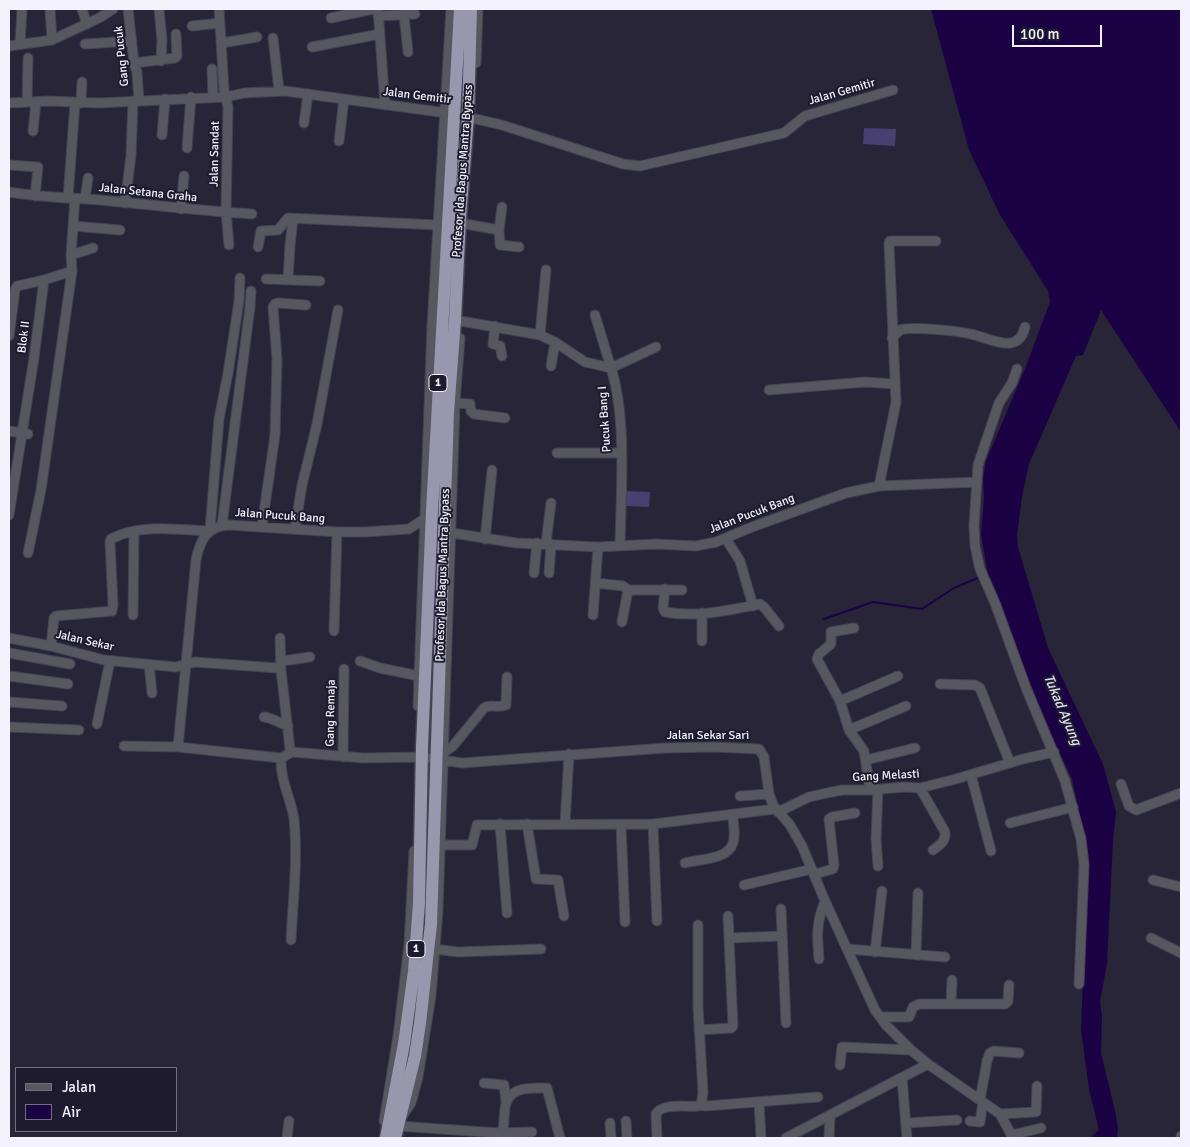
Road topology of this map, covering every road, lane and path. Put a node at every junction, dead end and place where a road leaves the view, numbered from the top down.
1 (22, 9) edge
2 (50, 9) edge
3 (82, 9) edge
4 (113, 9) edge
5 (128, 9) edge
6 (159, 9) edge
7 (219, 9) edge
8 (451, 9) edge
9 (460, 9) edge
10 (471, 9) edge
11 (478, 9) edge
12 (376, 11) edge
13 (415, 14) dead end
14 (404, 15) junction
15 (331, 18) dead end
16 (220, 23) junction
17 (86, 24) junction
18 (192, 26) dead end
19 (176, 34) dead end
20 (380, 34) junction
21 (257, 37) dead end
22 (273, 38) dead end
23 (52, 40) junction
24 (132, 41) junction
25 (222, 43) junction
26 (20, 44) junction
27 (84, 44) dead end
28 (9, 46) edge
29 (312, 47) dead end
30 (408, 52) dead end
31 (28, 58) dead end
32 (161, 60) junction
33 (134, 64) junction
34 (212, 69) dead end
35 (82, 82) dead end
36 (279, 90) junction
37 (893, 90) dead end
38 (226, 92) junction
39 (308, 94) junction
40 (212, 97) junction
41 (191, 98) junction
42 (165, 99) junction
43 (344, 99) junction
44 (136, 101) junction
45 (9, 102) edge
46 (31, 102) junction
47 (78, 103) junction
48 (385, 105) junction
49 (450, 113) junction
50 (471, 117) junction
51 (304, 123) dead end
52 (34, 131) dead end
53 (162, 135) dead end
54 (339, 141) dead end
55 (187, 148) dead end
56 (9, 165) edge
57 (184, 176) dead end
58 (88, 178) dead end
59 (9, 194) edge
60 (35, 196) junction
61 (71, 198) junction
62 (85, 199) junction
63 (125, 203) junction
64 (502, 207) dead end
65 (181, 210) junction
66 (226, 212) junction
67 (252, 214) dead end
68 (293, 219) junction
69 (466, 224) junction
70 (438, 225) junction
71 (73, 226) junction
72 (120, 230) dead end
73 (499, 230) junction
74 (936, 241) dead end
75 (229, 245) dead end
76 (258, 247) dead end
77 (519, 247) dead end
78 (93, 248) dead end
79 (71, 255) junction
80 (546, 270) dead end
81 (72, 271) junction
82 (240, 278) dead end
83 (266, 278) dead end
84 (288, 279) junction
85 (44, 280) junction
86 (320, 281) dead end
87 (251, 291) dead end
88 (306, 305) dead end
89 (338, 310) dead end
90 (595, 315) dead end
91 (458, 321) junction
92 (437, 326) junction
93 (495, 326) junction
94 (1025, 327) dead end
95 (540, 335) junction
96 (9, 336) edge
97 (892, 338) junction
98 (555, 342) junction
99 (656, 347) dead end
100 (502, 356) dead end
101 (551, 366) dead end
102 (611, 368) junction
103 (1017, 369) dead end
104 (895, 384) junction
105 (769, 390) dead end
106 (455, 403) junction
107 (505, 418) dead end
108 (9, 431) edge
109 (25, 433) junction
110 (621, 452) junction
111 (557, 453) dead end
112 (440, 460) junction
113 (24, 465) dead end
114 (492, 470) dead end
115 (976, 482) junction
116 (879, 486) junction
117 (551, 504) dead end
118 (9, 515) edge
119 (424, 519) junction
120 (222, 525) junction
121 (262, 526) junction
122 (295, 529) junction
123 (209, 530) junction
124 (134, 531) junction
125 (337, 532) junction
126 (448, 533) junction
127 (726, 538) junction
128 (485, 539) junction
129 (545, 543) junction
130 (620, 546) junction
131 (598, 547) junction
132 (28, 553) dead end
133 (548, 572) dead end
134 (534, 573) dead end
135 (596, 583) junction
136 (665, 589) junction
137 (628, 590) junction
138 (682, 590) dead end
139 (425, 595) junction
140 (753, 606) junction
141 (702, 613) junction
142 (133, 615) dead end
143 (593, 615) dead end
144 (622, 622) dead end
145 (779, 626) dead end
146 (854, 628) dead end
147 (334, 631) dead end
148 (9, 638) edge
149 (280, 638) dead end
150 (702, 641) dead end
151 (51, 646) junction
152 (9, 653) edge
153 (310, 657) dead end
154 (110, 661) junction
155 (360, 661) dead end
156 (70, 664) dead end
157 (186, 664) junction
158 (149, 665) junction
159 (281, 666) junction
160 (344, 669) dead end
161 (9, 676) edge
162 (419, 676) junction
163 (898, 676) dead end
164 (507, 677) dead end
165 (68, 684) dead end
166 (940, 684) dead end
167 (152, 693) dead end
168 (840, 701) junction
169 (9, 702) edge
170 (62, 706) dead end
171 (906, 706) dead end
172 (264, 717) dead end
173 (98, 724) dead end
174 (288, 726) junction
175 (9, 727) edge
176 (79, 730) dead end
177 (850, 730) junction
178 (124, 746) dead end
179 (178, 747) junction
180 (915, 748) dead end
181 (292, 752) junction
182 (1054, 752) junction
183 (569, 754) junction
184 (343, 757) junction
185 (419, 757) junction
186 (441, 757) junction
187 (281, 758) junction
188 (866, 760) junction
189 (1010, 762) junction
190 (971, 775) junction
191 (1121, 784) dead end
192 (920, 788) junction
193 (874, 790) junction
194 (1181, 793) edge
195 (769, 794) junction
196 (740, 796) dead end
197 (1073, 807) junction
198 (777, 810) junction
199 (854, 813) dead end
200 (733, 815) junction
201 (565, 823) junction
202 (1010, 823) dead end
203 (500, 824) junction
204 (528, 824) junction
205 (621, 824) junction
206 (653, 824) junction
207 (440, 845) junction
208 (933, 850) dead end
209 (991, 851) dead end
210 (685, 863) dead end
211 (878, 866) dead end
212 (814, 871) junction
213 (1153, 880) dead end
214 (744, 885) dead end
215 (1181, 887) edge
216 (882, 891) dead end
217 (918, 893) dead end
218 (825, 901) junction
219 (781, 909) dead end
220 (507, 913) dead end
221 (564, 916) dead end
222 (728, 916) dead end
223 (657, 921) dead end
224 (624, 922) dead end
225 (698, 925) dead end
226 (782, 936) junction
227 (730, 938) junction
228 (1151, 938) dead end
229 (291, 940) dead end
230 (435, 949) junction
231 (541, 949) dead end
232 (848, 949) junction
233 (874, 952) junction
234 (1181, 953) edge
235 (916, 955) junction
236 (945, 957) dead end
237 (819, 959) dead end
238 (952, 980) dead end
239 (1079, 984) dead end
240 (1009, 985) dead end
241 (951, 1004) junction
242 (880, 1017) junction
243 (786, 1023) dead end
244 (699, 1030) junction
245 (911, 1050) junction
246 (1019, 1053) dead end
247 (928, 1064) junction
248 (840, 1065) dead end
249 (902, 1078) junction
250 (484, 1083) dead end
251 (1037, 1086) dead end
252 (818, 1097) dead end
253 (982, 1101) junction
254 (506, 1102) junction
255 (759, 1102) junction
256 (701, 1105) junction
257 (1000, 1114) junction
258 (830, 1116) junction
259 (957, 1120) dead end
260 (289, 1121) dead end
261 (626, 1121) dead end
262 (970, 1121) dead end
263 (610, 1123) dead end
264 (906, 1124) junction
265 (1041, 1128) dead end
266 (393, 1131) edge
267 (501, 1132) junction
268 (532, 1132) dead end
269 (486, 1135) edge
270 (1012, 1137) edge
271 (287, 1138) edge
272 (560, 1138) edge
273 (611, 1138) edge
274 (627, 1138) edge
275 (657, 1138) edge
276 (761, 1138) edge
277 (786, 1138) edge
278 (829, 1138) edge
279 (907, 1138) edge

1 - 26 street
2 - 23 street
3 - 17 street
4 - 17 street
5 - 24 street, Gang Pucuk
6 - 32 street
7 - 16 street, Jalan Sandat
8 - 49 street
9 - 49 highway, Profesor Ida Bagus Mantra Bypass / 1
10 - 50 highway, Profesor Ida Bagus Mantra Bypass / 1
11 - 50 street
12 - 14 street
12 - 15 street
12 - 20 street
13 - 14 street
14 - 30 street
16 - 18 street
16 - 25 street, Jalan Sandat
17 - 23 street
19 - 32 street
20 - 29 street
20 - 48 street
21 - 25 street
22 - 36 street
23 - 26 street
24 - 27 street
24 - 33 street, Gang Pucuk
25 - 38 street, Jalan Sandat
26 - 28 street
31 - 46 street
32 - 33 street
33 - 44 street, Gang Pucuk
34 - 40 street
35 - 47 street
36 - 38 street, Jalan Gemitir
36 - 39 street, Jalan Gemitir
37 - 50 street, Jalan Gemitir
38 - 40 street, Jalan Gemitir
38 - 66 street, Jalan Sandat
39 - 43 street, Jalan Gemitir
39 - 51 street
40 - 41 street, Jalan Gemitir
41 - 42 street, Jalan Gemitir
41 - 55 street
42 - 44 street, Jalan Gemitir
42 - 53 street
43 - 48 street, Jalan Gemitir
43 - 54 street
44 - 47 street, Jalan Gemitir
44 - 63 street, Gang Pucuk
45 - 46 street, Jalan Gemitir
46 - 47 street, Jalan Gemitir
46 - 52 street
47 - 61 street
48 - 49 street, Jalan Gemitir
49 - 50 street, Jalan Gemitir
49 - 70 street
49 - 92 highway, Profesor Ida Bagus Mantra Bypass / 1
50 - 69 street
50 - 91 highway, Profesor Ida Bagus Mantra Bypass / 1
56 - 60 street
57 - 65 street
58 - 62 street
59 - 60 street
60 - 61 street
61 - 62 street, Jalan Setana Graha
61 - 71 street
62 - 63 street, Jalan Setana Graha
63 - 65 street, Jalan Setana Graha
64 - 73 street
65 - 66 street, Jalan Setana Graha
66 - 67 street, Jalan Setana Graha
66 - 75 street, Jalan Sandat
68 - 70 street
68 - 76 street
68 - 84 street
69 - 73 street
69 - 91 street
70 - 92 street
71 - 72 street
71 - 79 street
73 - 77 street
74 - 97 street
78 - 79 street
79 - 81 street
80 - 95 street
81 - 85 street
81 - 132 street
82 - 123 street
83 - 84 street
84 - 86 street
85 - 96 street
85 - 109 street, Blok II
87 - 120 street
88 - 121 street
89 - 122 street
90 - 102 street
91 - 93 street, Pucuk Bang I
91 - 106 street
91 - 112 highway, Profesor Ida Bagus Mantra Bypass / 1
92 - 112 highway, Profesor Ida Bagus Mantra Bypass / 1
92 - 119 street
93 - 95 street, Pucuk Bang I
93 - 100 street
94 - 97 street
95 - 98 street, Pucuk Bang I
97 - 104 street
98 - 101 street
98 - 102 street, Pucuk Bang I
99 - 102 street
102 - 110 street, Pucuk Bang I
103 - 115 street
104 - 105 street
104 - 116 street
106 - 107 street
106 - 126 street
108 - 109 street
109 - 113 street
109 - 118 street, Blok II
110 - 111 street
110 - 130 street, Pucuk Bang I
112 - 126 highway, Profesor Ida Bagus Mantra Bypass / 1
112 - 139 highway, Profesor Ida Bagus Mantra Bypass / 1
114 - 128 street
115 - 116 street, Jalan Pucuk Bang
115 - 182 street
116 - 127 street, Jalan Pucuk Bang
117 - 129 street
119 - 125 street, Jalan Pucuk Bang
119 - 139 street
120 - 121 street, Jalan Pucuk Bang
120 - 123 street, Jalan Pucuk Bang
121 - 122 street, Jalan Pucuk Bang
122 - 125 street, Jalan Pucuk Bang
123 - 124 street
123 - 157 street
124 - 142 street
124 - 151 street
125 - 147 street
126 - 128 street, Jalan Pucuk Bang
126 - 186 highway, Profesor Ida Bagus Mantra Bypass / 1
127 - 130 street, Jalan Pucuk Bang
127 - 140 street
128 - 129 street, Jalan Pucuk Bang
129 - 131 street, Jalan Pucuk Bang
129 - 133 street
129 - 134 street
130 - 131 street, Jalan Pucuk Bang
131 - 135 street
135 - 137 street
135 - 143 street
136 - 137 street
136 - 138 street
136 - 141 street
137 - 144 street
139 - 162 street
139 - 185 highway, Profesor Ida Bagus Mantra Bypass / 1
140 - 141 street
140 - 145 street
141 - 150 street
146 - 168 street
148 - 151 street, Jalan Sekar
149 - 159 street
151 - 154 street, Jalan Sekar
152 - 156 street
153 - 159 street, Jalan Sekar
154 - 158 street, Jalan Sekar
154 - 173 street
155 - 162 street
157 - 158 street, Jalan Sekar
157 - 159 street, Jalan Sekar
157 - 179 street
158 - 167 street
159 - 174 street
160 - 184 street, Gang Remaja
161 - 165 street
162 - 185 street
163 - 168 street
164 - 186 street
166 - 189 street
168 - 177 street
169 - 170 street
171 - 177 street
172 - 174 street
174 - 181 street
175 - 176 street
177 - 188 street
178 - 179 street
179 - 187 street
180 - 188 street
181 - 184 street, Jalan Sekar Sari
181 - 187 street
182 - 189 street, Gang Melasti
182 - 197 street
183 - 186 street, Jalan Sekar Sari
183 - 195 street, Jalan Sekar Sari
183 - 201 street
184 - 185 street, Jalan Sekar Sari
185 - 186 street, Jalan Sekar Sari
185 - 266 highway, Profesor Ida Bagus Mantra Bypass / 1
186 - 207 street
186 - 266 highway, Profesor Ida Bagus Mantra Bypass / 1
187 - 229 street
188 - 193 street
189 - 190 street, Gang Melasti
190 - 192 street, Gang Melasti
190 - 209 street
191 - 194 street
192 - 193 street, Gang Melasti
192 - 208 street
193 - 198 street, Gang Melasti
193 - 211 street
195 - 196 street
195 - 198 street, Jalan Sekar Sari
197 - 202 street
197 - 239 street
198 - 200 street, Gang Melasti
198 - 212 street, Jalan Sekar Sari
199 - 212 street
200 - 206 street, Gang Melasti
200 - 210 street
201 - 204 street, Gang Melasti
201 - 205 street, Gang Melasti
203 - 204 street, Gang Melasti
203 - 207 street, Gang Melasti
203 - 220 street
204 - 221 street
205 - 206 street, Gang Melasti
205 - 224 street
206 - 223 street
207 - 230 street
212 - 214 street
212 - 218 street, Jalan Sekar Sari
213 - 215 street
216 - 233 street
217 - 235 street
218 - 232 street, Jalan Sekar Sari
218 - 237 street
219 - 226 street
222 - 227 street
225 - 244 street
226 - 227 street
226 - 243 street
227 - 244 street
228 - 234 street
230 - 231 street
230 - 266 street
232 - 233 street
232 - 242 street, Jalan Sekar Sari
233 - 235 street
235 - 236 street
238 - 241 street
240 - 241 street
241 - 242 street
242 - 245 street, Jalan Sekar Sari
244 - 256 street
245 - 247 street, Jalan Sekar Sari
245 - 248 street
246 - 253 street
247 - 249 street
247 - 253 street, Jalan Sekar Sari
249 - 258 street
249 - 264 street
250 - 254 street
251 - 257 street
252 - 255 street
253 - 257 street, Jalan Sekar Sari
253 - 262 street
254 - 267 street
254 - 272 street
255 - 256 street
255 - 276 street
256 - 275 street
257 - 270 street
258 - 277 street
258 - 278 street
259 - 264 street
260 - 271 street
261 - 274 street
263 - 273 street
264 - 279 street
265 - 270 street
266 - 269 street
267 - 268 street
267 - 269 street

